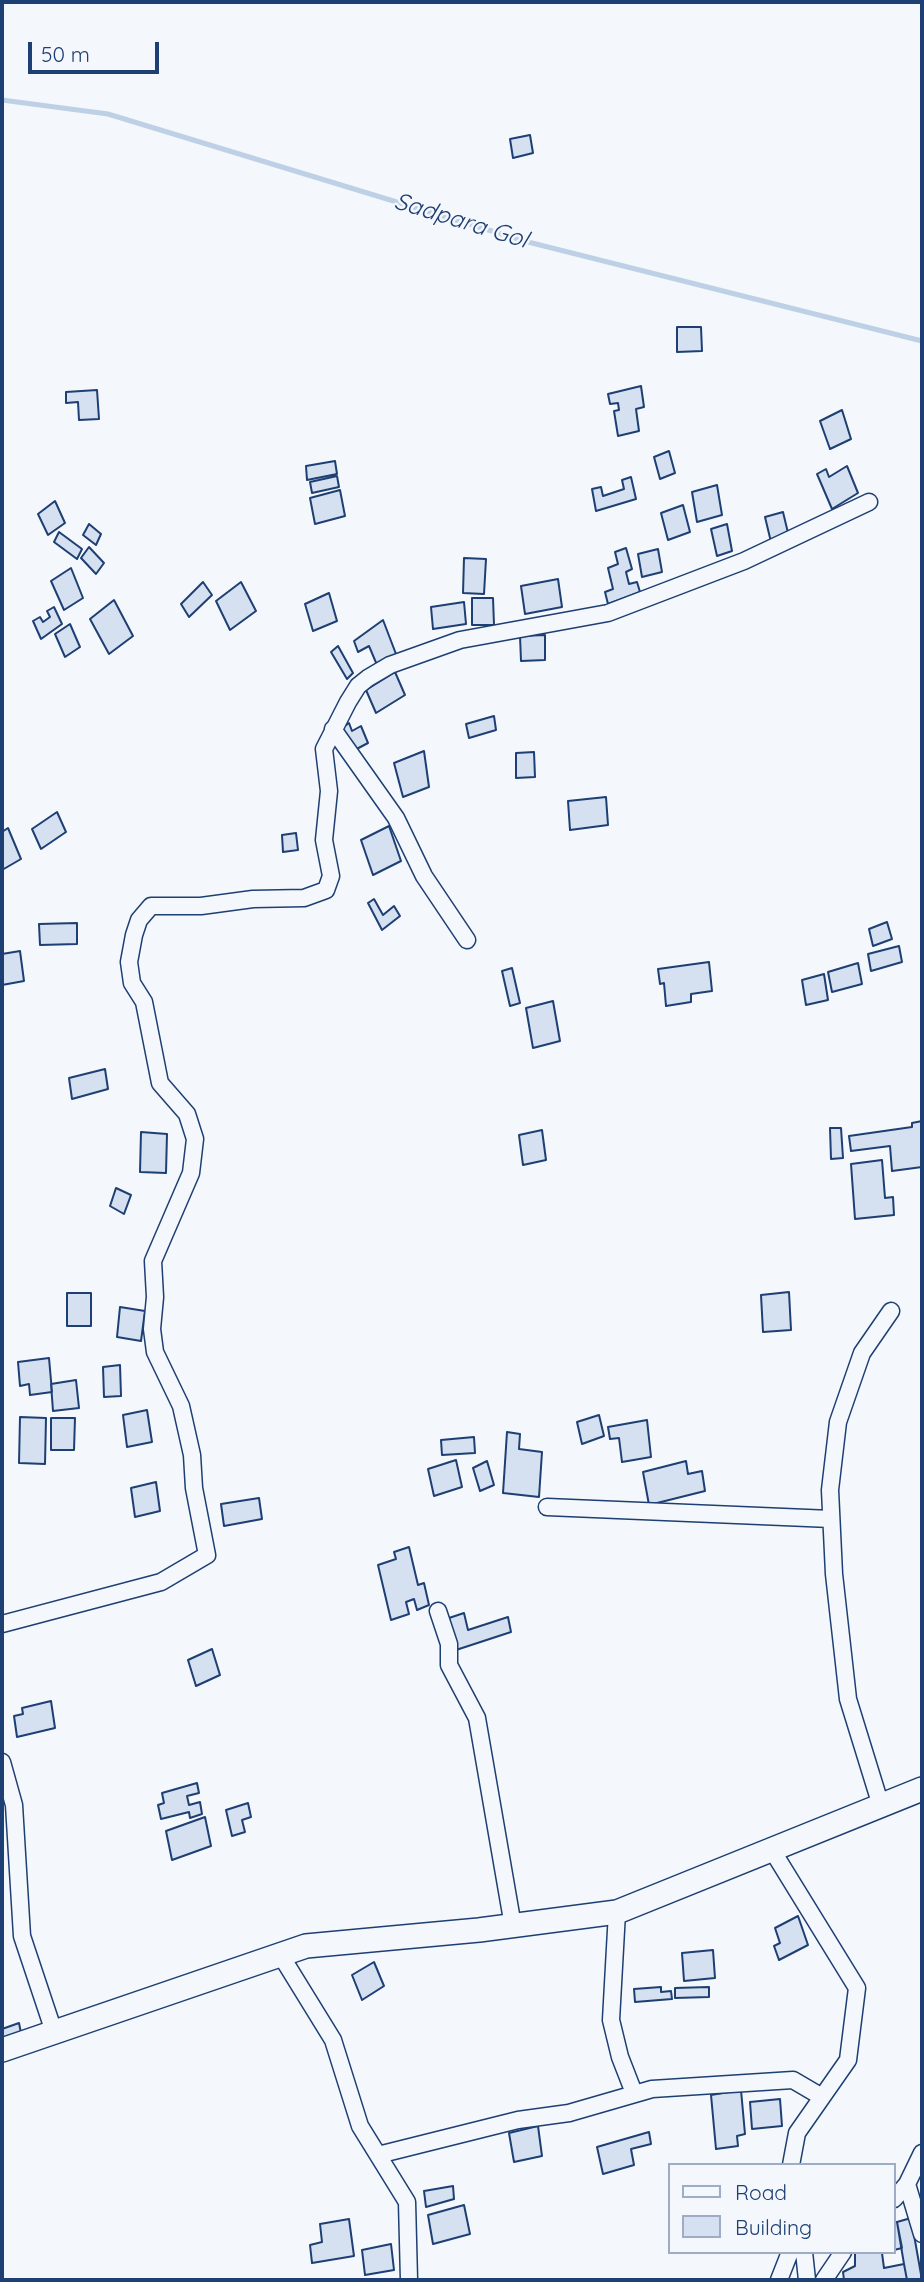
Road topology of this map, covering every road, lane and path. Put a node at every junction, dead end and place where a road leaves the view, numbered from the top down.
1 (869, 502) dead end
2 (333, 729) junction
3 (467, 940) dead end
4 (891, 1311) dead end
5 (547, 1507) dead end
6 (831, 1519) junction
7 (438, 1611) dead end
8 (2, 1624) edge
9 (2, 1762) edge
10 (922, 1789) edge
11 (881, 1806) junction
12 (772, 1850) junction
13 (617, 1912) junction
14 (513, 1926) junction
15 (280, 1954) junction
16 (54, 2032) junction
17 (2, 2050) edge
18 (634, 2093) junction
19 (822, 2097) junction
20 (922, 2153) edge
21 (378, 2155) junction
22 (791, 2163) edge
23 (907, 2184) junction
24 (896, 2197) edge
25 (922, 2234) edge
26 (789, 2254) edge
27 (804, 2254) edge
28 (842, 2254) edge
29 (409, 2280) edge
30 (779, 2280) edge
31 (807, 2280) edge
32 (824, 2280) edge

1 - 2 street
2 - 3 street
2 - 8 street
4 - 6 street
5 - 6 street
6 - 11 street
7 - 14 street
9 - 16 street
10 - 11 main road
11 - 12 main road
12 - 13 main road
12 - 19 street
13 - 14 main road
13 - 18 street
14 - 15 main road
15 - 16 main road
15 - 21 street
16 - 17 main road
18 - 19 street
18 - 21 street
19 - 22 street
20 - 23 street
21 - 29 street
23 - 24 street
23 - 25 street
26 - 30 street
27 - 31 street
28 - 32 street

